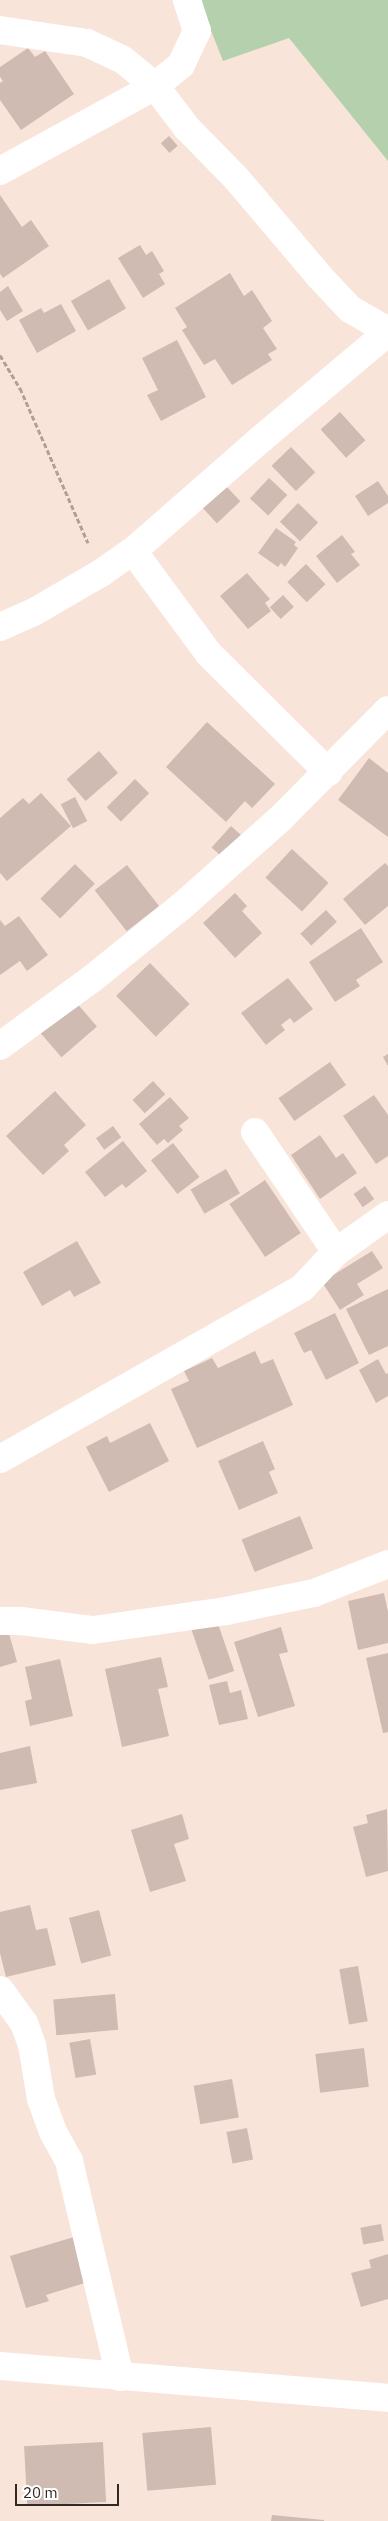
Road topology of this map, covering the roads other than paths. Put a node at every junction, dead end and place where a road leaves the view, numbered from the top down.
1 (188, 0) edge
2 (0, 30) edge
3 (155, 86) junction
4 (0, 171) edge
5 (388, 332) edge
6 (133, 551) junction
7 (0, 627) edge
8 (388, 710) edge
9 (328, 772) junction
10 (0, 1046) edge
11 (255, 1132) dead end
12 (388, 1215) edge
13 (336, 1252) junction
14 (0, 1459) edge
15 (388, 1564) edge
16 (0, 1621) edge
17 (0, 1990) edge
18 (0, 2366) edge
19 (120, 2377) junction
20 (388, 2398) edge

1 - 3 street
2 - 3 street
3 - 4 street
3 - 5 street
5 - 6 street
6 - 7 street
6 - 9 street
8 - 9 street
9 - 10 street
11 - 13 street
12 - 13 street
13 - 14 street
15 - 16 street
17 - 19 street
18 - 19 street
19 - 20 street

